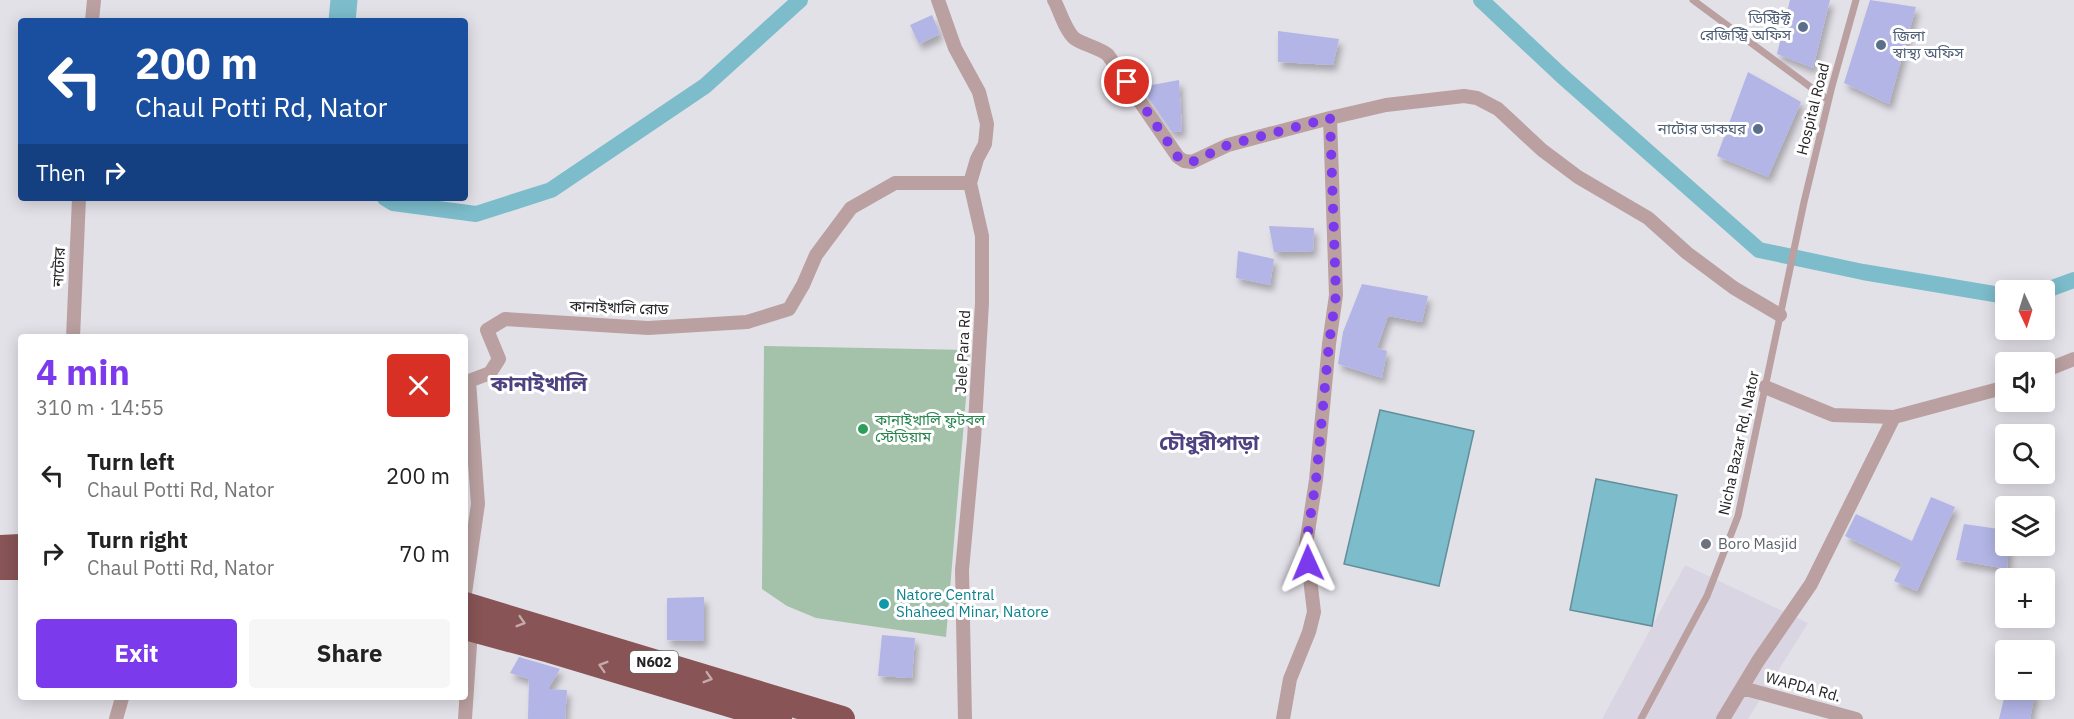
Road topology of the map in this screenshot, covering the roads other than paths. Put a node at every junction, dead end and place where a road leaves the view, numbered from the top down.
1 (93, 0) edge
2 (938, 0) edge
3 (1054, 0) edge
4 (1693, 0) edge
5 (1856, 0) edge
6 (92, 18) edge
7 (1828, 100) junction
8 (1330, 118) junction
9 (970, 183) junction
10 (80, 201) edge
11 (1799, 225) joint
12 (1780, 315) junction
13 (73, 334) edge
14 (2074, 359) edge
15 (2055, 367) edge
16 (468, 386) edge
17 (1766, 387) junction
18 (1995, 390) edge
19 (468, 401) edge
20 (1894, 417) junction
21 (18, 547) edge
22 (0, 548) edge
23 (0, 567) edge
24 (18, 567) edge
25 (468, 572) edge
26 (468, 620) edge
27 (468, 620) edge
28 (1742, 688) junction
29 (121, 700) edge
30 (465, 700) edge
31 (116, 719) edge
32 (465, 719) edge
33 (779, 719) edge
34 (842, 719) edge
35 (965, 719) edge
36 (1283, 719) edge
37 (1641, 719) edge
38 (1723, 719) edge
39 (1856, 719) edge

1 - 6 street
2 - 9 street, Jele Para Rd
3 - 8 street
4 - 7 lane
5 - 7 lane, Hospital Road
7 - 11 lane, Hospital Road
8 - 12 street
8 - 36 street
9 - 16 street, কানাইখালি রোড
9 - 35 street, Jele Para Rd
10 - 13 street, নাটোর
11 - 12 lane, Nicha Bazar Rd, Nator
12 - 17 lane, Nicha Bazar Rd, Nator
14 - 15 street
17 - 20 street
17 - 37 lane, Nicha Bazar Rd, Nator
18 - 20 street
19 - 25 street, কানাইখালি রোড
20 - 28 street
21 - 22 highway
23 - 24 highway
33 -> 26 highway, N602
27 -> 34 highway, N602
28 - 38 street
28 - 39 street, WAPDA Rd.
29 - 31 street
30 - 32 street

